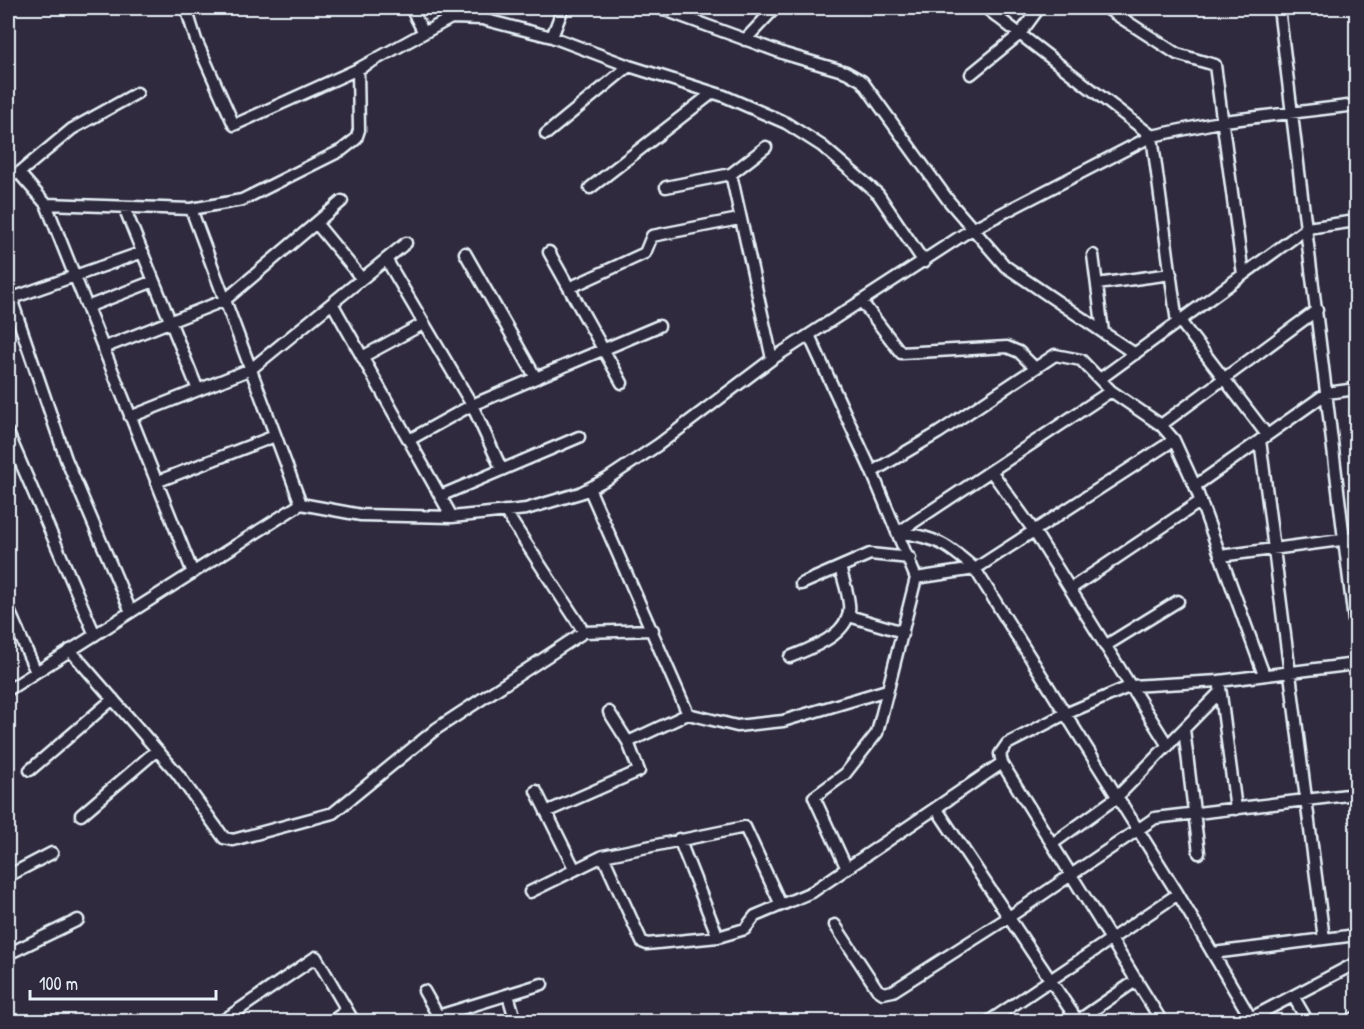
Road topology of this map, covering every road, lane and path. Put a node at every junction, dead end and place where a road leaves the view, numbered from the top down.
1 (186, 8) edge
2 (411, 8) edge
3 (563, 8) edge
4 (663, 8) edge
5 (775, 8) edge
6 (986, 8) edge
7 (1039, 8) edge
8 (1106, 8) edge
9 (1279, 8) edge
10 (452, 13) edge
11 (423, 31) junction
12 (1020, 34) junction
13 (552, 37) junction
14 (745, 40) junction
15 (629, 66) junction
16 (358, 69) junction
17 (970, 74) dead end
18 (137, 93) dead end
19 (711, 94) junction
20 (1356, 105) edge
21 (1292, 112) junction
22 (1224, 121) junction
23 (546, 134) dead end
24 (1152, 135) junction
25 (766, 147) dead end
26 (13, 174) edge
27 (730, 174) junction
28 (666, 187) dead end
29 (590, 188) dead end
30 (342, 201) dead end
31 (45, 204) junction
32 (124, 207) junction
33 (191, 209) junction
34 (739, 219) junction
35 (1356, 221) edge
36 (316, 223) junction
37 (972, 228) junction
38 (1307, 228) junction
39 (405, 243) dead end
40 (142, 252) junction
41 (549, 252) dead end
42 (465, 253) dead end
43 (1094, 255) dead end
44 (387, 259) junction
45 (924, 262) junction
46 (1171, 274) junction
47 (1243, 275) junction
48 (74, 278) junction
49 (362, 279) junction
50 (154, 281) junction
51 (1097, 284) junction
52 (569, 288) junction
53 (225, 300) junction
54 (861, 302) junction
55 (332, 303) junction
56 (87, 308) junction
57 (1317, 310) junction
58 (171, 321) junction
59 (1179, 322) junction
60 (423, 324) junction
61 (659, 326) dead end
62 (1103, 332) junction
63 (810, 335) junction
64 (103, 348) junction
65 (603, 350) junction
66 (1135, 354) junction
67 (362, 357) junction
68 (772, 359) junction
69 (1035, 368) junction
70 (250, 369) junction
71 (536, 378) junction
72 (1224, 379) junction
73 (1100, 380) junction
74 (622, 383) dead end
75 (1356, 389) edge
76 (198, 390) junction
77 (1111, 392) junction
78 (1327, 393) junction
79 (472, 405) junction
80 (130, 417) junction
81 (1161, 425) junction
82 (8, 434) edge
83 (275, 436) junction
84 (579, 437) dead end
85 (1264, 438) junction
86 (409, 440) junction
87 (1174, 440) junction
88 (502, 470) junction
89 (991, 471) junction
90 (872, 472) junction
91 (156, 482) junction
92 (1196, 486) junction
93 (589, 488) junction
94 (440, 496) junction
95 (1201, 501) junction
96 (301, 504) junction
97 (505, 511) junction
98 (452, 517) junction
99 (1034, 531) junction
100 (899, 532) junction
101 (1356, 538) edge
102 (1344, 540) junction
103 (1274, 549) junction
104 (1220, 556) junction
105 (910, 558) junction
106 (840, 567) junction
107 (975, 569) junction
108 (193, 573) junction
109 (916, 578) junction
110 (801, 584) dead end
111 (1070, 589) junction
112 (1178, 601) dead end
113 (8, 608) edge
114 (131, 612) junction
115 (849, 616) junction
116 (653, 630) junction
117 (584, 632) junction
118 (903, 632) junction
119 (95, 634) junction
120 (1356, 637) edge
121 (1105, 646) junction
122 (70, 650) junction
123 (790, 657) dead end
124 (1356, 664) edge
125 (36, 672) junction
126 (1290, 672) junction
127 (1264, 675) junction
128 (1131, 686) junction
129 (1220, 686) junction
130 (8, 690) edge
131 (887, 690) junction
132 (113, 699) junction
133 (609, 712) dead end
134 (688, 714) junction
135 (1063, 715) junction
136 (1184, 729) junction
137 (628, 742) junction
138 (1168, 746) junction
139 (157, 750) junction
140 (1002, 763) junction
141 (30, 770) dead end
142 (536, 791) dead end
143 (1356, 794) edge
144 (1116, 798) junction
145 (1306, 800) junction
146 (936, 808) junction
147 (1236, 809) junction
148 (546, 812) junction
149 (1194, 814) junction
150 (81, 815) dead end
151 (1137, 830) junction
152 (679, 839) junction
153 (1052, 844) junction
154 (52, 853) dead end
155 (1199, 853) dead end
156 (603, 856) junction
157 (847, 869) junction
158 (575, 870) junction
159 (1071, 875) junction
160 (8, 876) edge
161 (530, 892) dead end
162 (1178, 894) junction
163 (781, 905) junction
164 (1009, 917) junction
165 (78, 920) dead end
166 (835, 925) dead end
167 (1356, 935) edge
168 (718, 937) junction
169 (1111, 939) junction
170 (1324, 939) junction
171 (1213, 953) junction
172 (8, 954) edge
173 (1356, 963) edge
174 (1050, 980) junction
175 (1137, 980) junction
176 (542, 984) dead end
177 (424, 991) dead end
178 (508, 995) junction
179 (1293, 996) junction
180 (347, 1010) junction
181 (1356, 1017) edge
182 (439, 1019) edge
183 (1252, 1020) edge
184 (1077, 1021) edge
185 (221, 1022) edge
186 (331, 1022) edge
187 (354, 1022) edge
188 (516, 1022) edge
189 (988, 1022) edge
190 (1162, 1022) edge
191 (1308, 1022) edge
192 (1348, 1022) edge

1 - 16 street
2 - 11 street
3 - 13 street
4 - 14 street
5 - 14 street
6 - 12 street
7 - 12 street
8 - 22 street
9 - 21 street
10 - 11 street
10 - 13 street
11 - 16 street
12 - 17 street
12 - 24 street
13 - 15 street
14 - 37 street
15 - 19 street
15 - 23 street
16 - 33 street
18 - 26 street
19 - 29 street
19 - 45 street
20 - 21 street
21 - 22 street
21 - 38 street
22 - 24 street
22 - 47 street
24 - 37 street
24 - 46 street
25 - 27 street
26 - 31 street
27 - 28 street
27 - 34 street
30 - 36 street
31 - 32 street
31 - 48 street
32 - 33 street
32 - 40 street
33 - 53 street
34 - 52 street
34 - 68 street
35 - 38 street
36 - 49 street
36 - 53 street
37 - 45 street
37 - 62 street
38 - 47 street
38 - 57 street
39 - 44 street
40 - 48 street
40 - 50 street
41 - 52 street
42 - 71 street
43 - 51 street
44 - 49 street
44 - 60 street
45 - 54 street
46 - 51 street
46 - 59 street
47 - 59 street
48 - 56 street
48 - 114 street
49 - 55 street
50 - 56 street
50 - 58 street
51 - 62 street
52 - 65 street
53 - 58 street
53 - 70 street
54 - 63 street
54 - 69 street
55 - 67 street
55 - 70 street
56 - 64 street
57 - 72 street
57 - 78 street
58 - 64 street
58 - 76 street
59 - 66 street
59 - 72 street
60 - 67 street
60 - 79 street
61 - 65 street
62 - 66 street
63 - 68 street
63 - 90 street
64 - 80 street
65 - 71 street
65 - 74 street
66 - 73 street
67 - 86 street
68 - 93 street
69 - 73 street
69 - 90 street
70 - 76 street
70 - 83 street
71 - 79 street
72 - 81 street
72 - 85 street
73 - 77 street
75 - 78 street
76 - 80 street
77 - 81 street
77 - 89 street
78 - 85 street
78 - 102 street
79 - 86 street
79 - 88 street
80 - 91 street
81 - 87 street
82 - 119 street
83 - 91 street
83 - 96 street
84 - 88 street
85 - 92 street
85 - 103 street
86 - 94 street
87 - 92 street
87 - 99 street
88 - 94 street
89 - 99 street
89 - 100 street
90 - 100 street
91 - 108 street
92 - 95 street
93 - 97 street
93 - 116 street
94 - 98 street
95 - 104 street
95 - 111 street
96 - 98 street
96 - 108 street
97 - 98 street
97 - 117 street
99 - 107 street
99 - 111 street
100 - 105 street
100 - 107 street
101 - 102 street
102 - 103 street
102 - 120 street
103 - 104 street
103 - 126 street
104 - 127 street
105 - 106 street
105 - 109 street
106 - 110 street
106 - 115 street
107 - 109 street
107 - 135 street
108 - 114 street
109 - 118 street
111 - 121 street
112 - 121 street
113 - 125 street
114 - 119 street
115 - 118 street
115 - 123 street
116 - 117 street
116 - 134 street
117 - 139 street
118 - 131 street
119 - 122 street
121 - 128 street
122 - 125 street
122 - 132 street
124 - 126 street
125 - 130 street
126 - 127 street
126 - 145 street
127 - 129 street
128 - 129 street
128 - 135 street
128 - 138 street
129 - 136 street
129 - 147 street
131 - 134 street
131 - 157 street
132 - 139 street
132 - 141 street
133 - 137 street
134 - 137 street
135 - 140 street
135 - 144 street
136 - 138 street
136 - 149 street
137 - 148 street
138 - 144 street
139 - 150 street
140 - 146 street
140 - 153 street
142 - 148 street
143 - 145 street
144 - 151 street
144 - 153 street
145 - 147 street
145 - 170 street
146 - 157 street
146 - 164 street
147 - 149 street
148 - 158 street
149 - 151 street
149 - 155 street
151 - 159 street
151 - 162 street
152 - 156 street
152 - 163 street
152 - 168 street
153 - 159 street
154 - 160 street
156 - 158 street
156 - 168 street
157 - 163 street
158 - 161 street
159 - 164 street
159 - 169 street
162 - 169 street
162 - 171 street
163 - 168 street
164 - 166 street
164 - 174 street
165 - 172 street
167 - 170 street
169 - 174 street
169 - 175 street
170 - 171 street
171 - 183 street
173 - 179 street
174 - 184 street
174 - 189 street
175 - 184 street
175 - 190 street
176 - 178 street
177 - 182 street
178 - 182 street
178 - 188 street
179 - 183 street
179 - 191 street
180 - 185 street
180 - 186 street
180 - 187 street
181 - 192 street

